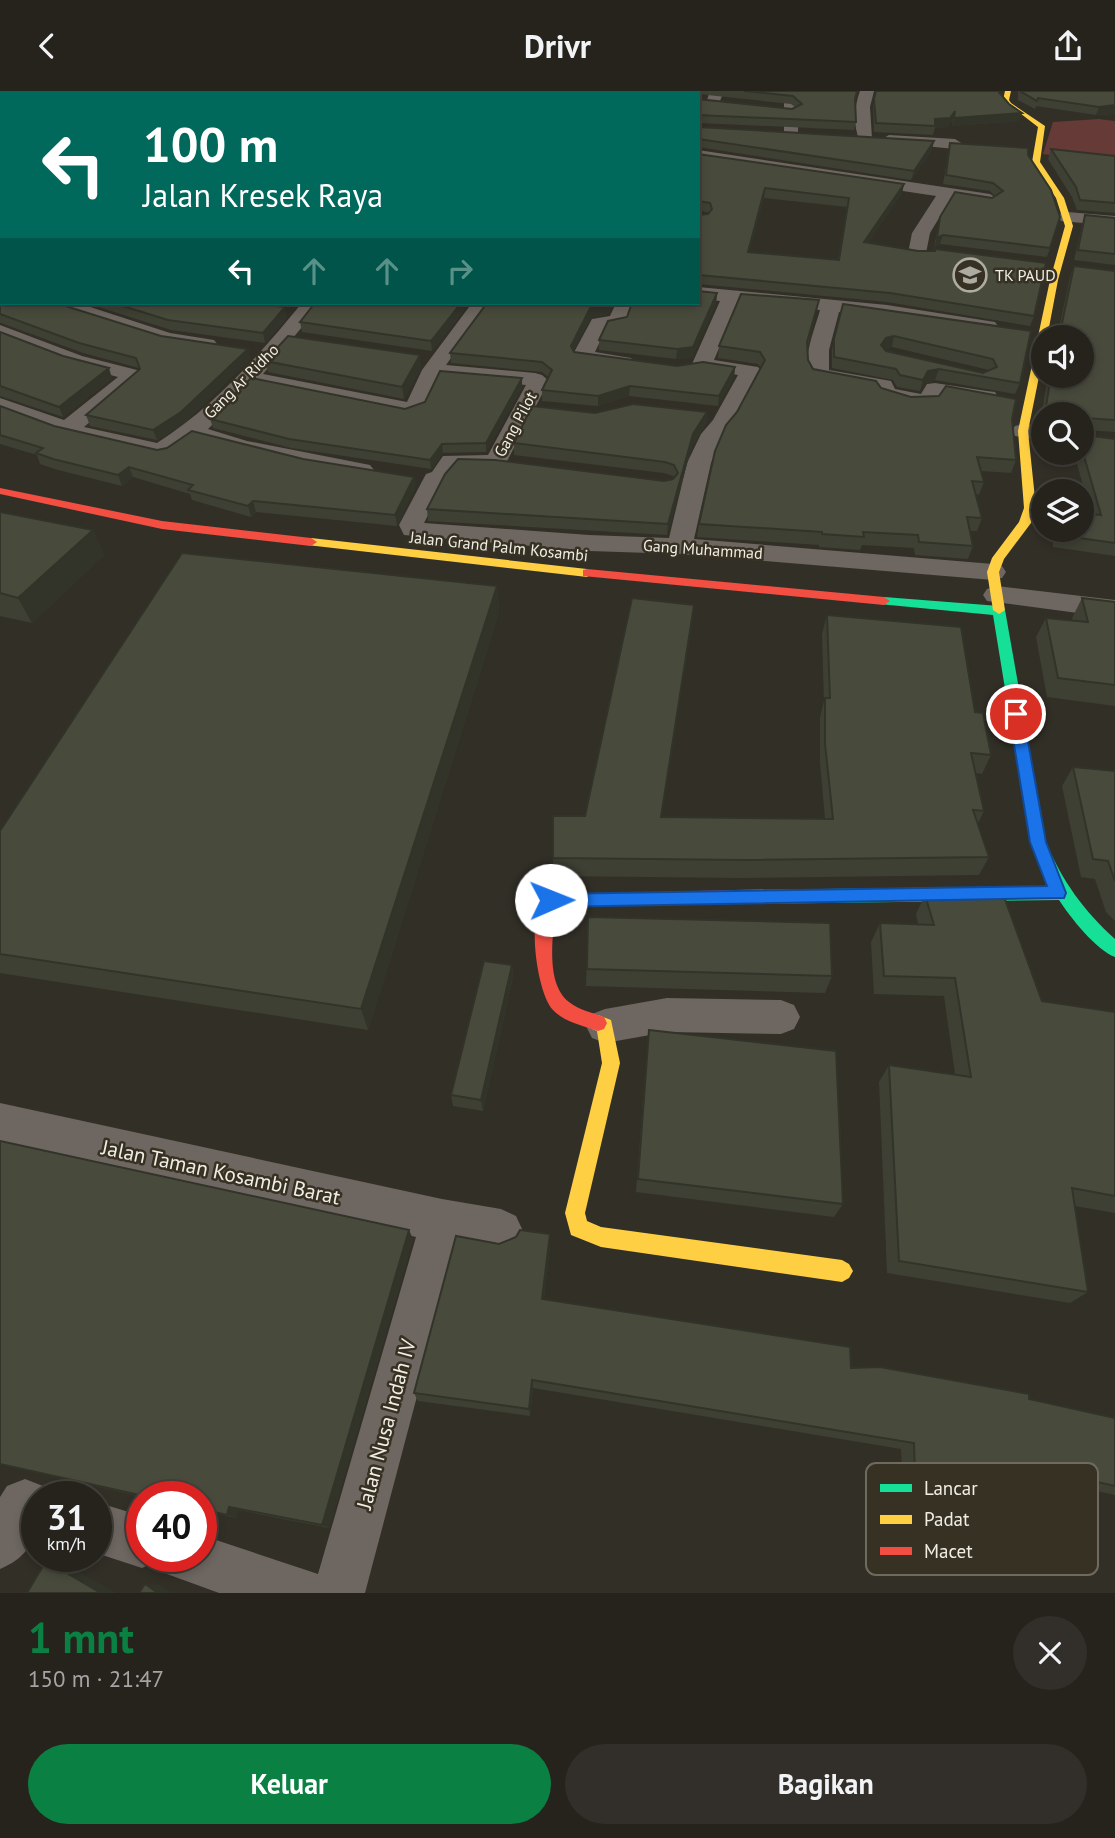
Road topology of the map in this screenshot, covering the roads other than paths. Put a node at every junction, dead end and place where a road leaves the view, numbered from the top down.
1 (791, 91) edge
2 (867, 91) edge
3 (1008, 91) edge
4 (774, 134) edge
5 (955, 144) edge
6 (700, 155) edge
7 (947, 191) junction
8 (990, 199) edge
9 (1067, 217) junction
10 (1115, 221) edge
11 (917, 253) edge
12 (1052, 265) junction
13 (1081, 269) edge
14 (700, 293) edge
15 (732, 295) junction
16 (65, 305) edge
17 (480, 305) edge
18 (624, 305) edge
19 (831, 305) junction
20 (309, 307) edge
21 (278, 308) edge
22 (1002, 329) edge
23 (0, 331) edge
24 (309, 342) edge
25 (277, 346) junction
26 (411, 357) edge
27 (650, 365) edge
28 (434, 366) junction
29 (247, 377) junction
30 (1025, 392) junction
31 (0, 405) edge
32 (526, 408) junction
33 (553, 411) edge
34 (698, 413) edge
35 (725, 416) junction
36 (1031, 422) edge
37 (67, 429) junction
38 (193, 430) junction
39 (1032, 465) edge
40 (381, 473) edge
41 (0, 491) edge
42 (413, 530) joint
43 (680, 546) junction
44 (996, 592) junction
45 (1115, 609) edge
46 (1058, 893) junction
47 (1115, 950) edge
48 (781, 1017) dead end
49 (605, 1025) junction
50 (0, 1123) edge
51 (501, 1231) dead end
52 (437, 1238) junction
53 (842, 1271) dead end
54 (217, 1566) edge
55 (300, 1593) edge
56 (339, 1593) edge

1 - 4 street
2 - 5 street
3 - 9 street
6 - 7 street
7 - 8 street
7 - 11 street
9 - 10 street
9 - 12 street
12 - 13 street
12 - 30 street
14 - 15 street
15 - 19 street
15 - 35 street
16 - 25 street
17 - 28 street
18 - 27 street
19 - 22 street
19 - 30 street
20 - 21 street
20 - 25 street, Gang Ar Ridho
23 - 37 street
24 - 25 street
25 - 29 street, Gang Ar Ridho
26 - 28 street
28 - 29 street
28 - 32 street, Gang Pilot
29 - 38 street, Gang Ar Ridho
30 - 36 street
31 - 37 street
32 - 33 street
32 - 42 street, Gang Pilot
34 - 35 street
35 - 43 street
37 - 38 street
38 - 40 street, Gang Ar Ridho
39 - 44 street
41 - 44 street, Jalan Grand Palm Kosambi
42 - 43 street, Gang Muhammad
43 - 44 street, Gang Muhammad
44 - 45 street, Gang Muhammad
44 - 46 street
46 - 47 street
46 - 49 street
48 - 49 street
49 - 53 street
50 - 52 street, Jalan Taman Kosambi Barat
51 - 52 street, Jalan Taman Kosambi Barat
52 - 56 street, Jalan Nusa Indah IV
54 - 55 street

